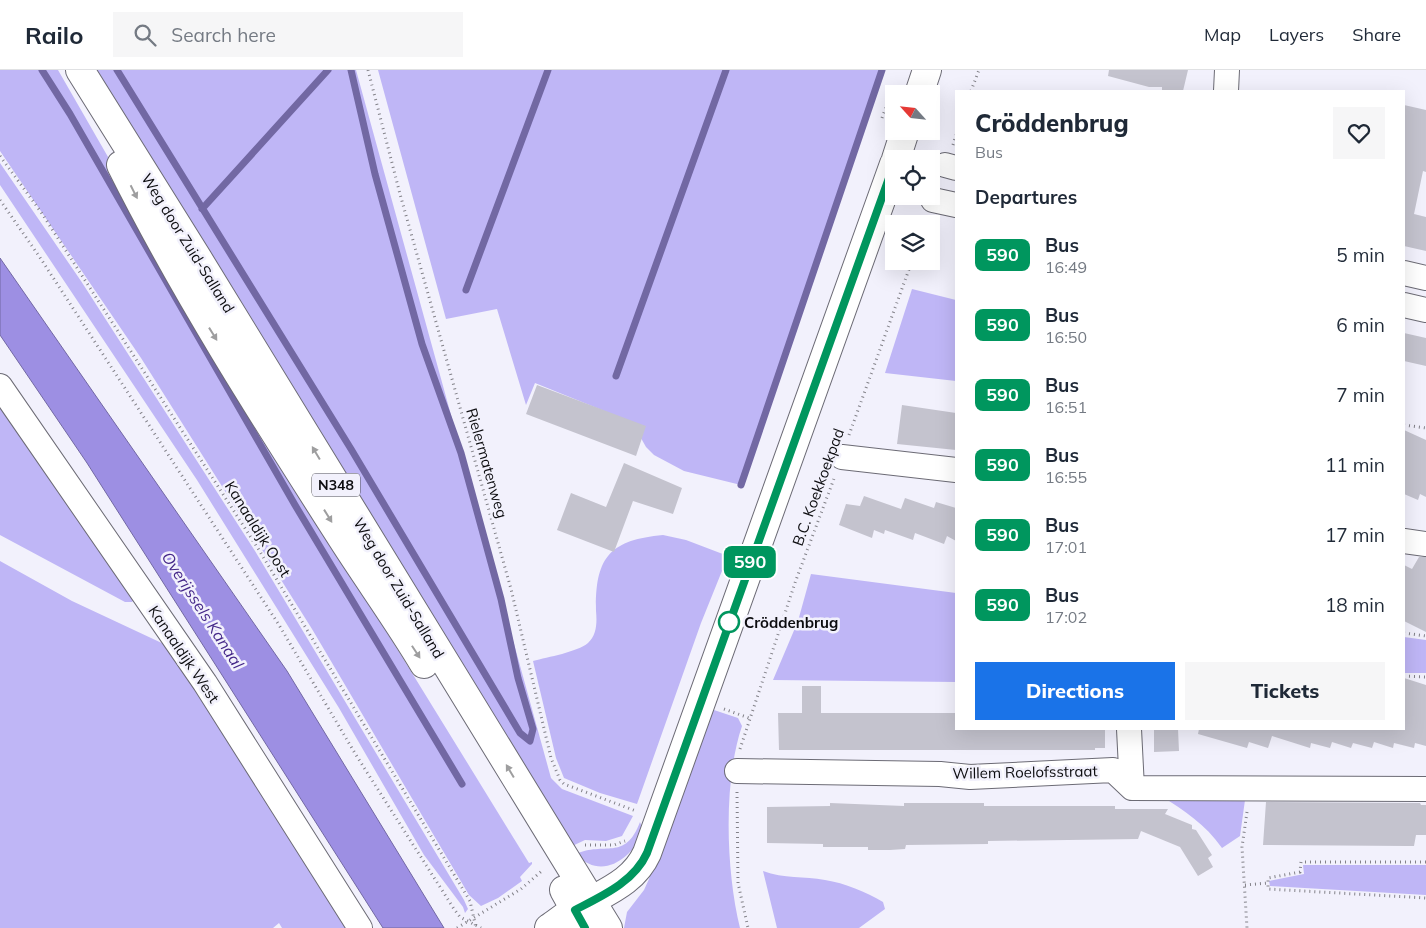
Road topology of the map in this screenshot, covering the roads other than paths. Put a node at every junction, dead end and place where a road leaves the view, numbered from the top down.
1 (73, 70) edge
2 (80, 70) edge
3 (927, 70) edge
4 (1227, 70) edge
5 (922, 85) edge
6 (1226, 90) edge
7 (885, 189) edge
8 (940, 201) edge
9 (955, 205) edge
10 (1405, 273) edge
11 (1426, 278) edge
12 (1405, 305) edge
13 (1426, 310) edge
14 (0, 386) edge
15 (842, 457) road end
16 (955, 470) edge
17 (1405, 541) edge
18 (1426, 544) edge
19 (1129, 730) edge
20 (737, 771) road end
21 (1132, 788) junction
22 (1426, 789) edge
23 (584, 913) edge
24 (360, 928) edge
25 (550, 928) edge
26 (608, 928) edge

1 -> 23 main road, Weg door Zuid-Salland / N348
23 -> 2 main road, Weg door Zuid-Salland / N348
3 - 5 main road
4 - 6 street
7 - 23 main road
8 - 9 street
10 - 11 street
12 - 13 street
14 - 24 street, Kanaaldijk West
15 - 16 street
17 - 18 street
19 - 21 street
20 - 21 street, Willem Roelofsstraat
21 - 22 street
23 - 25 main road
23 - 26 main road, Weg door Zuid-Salland / N348

